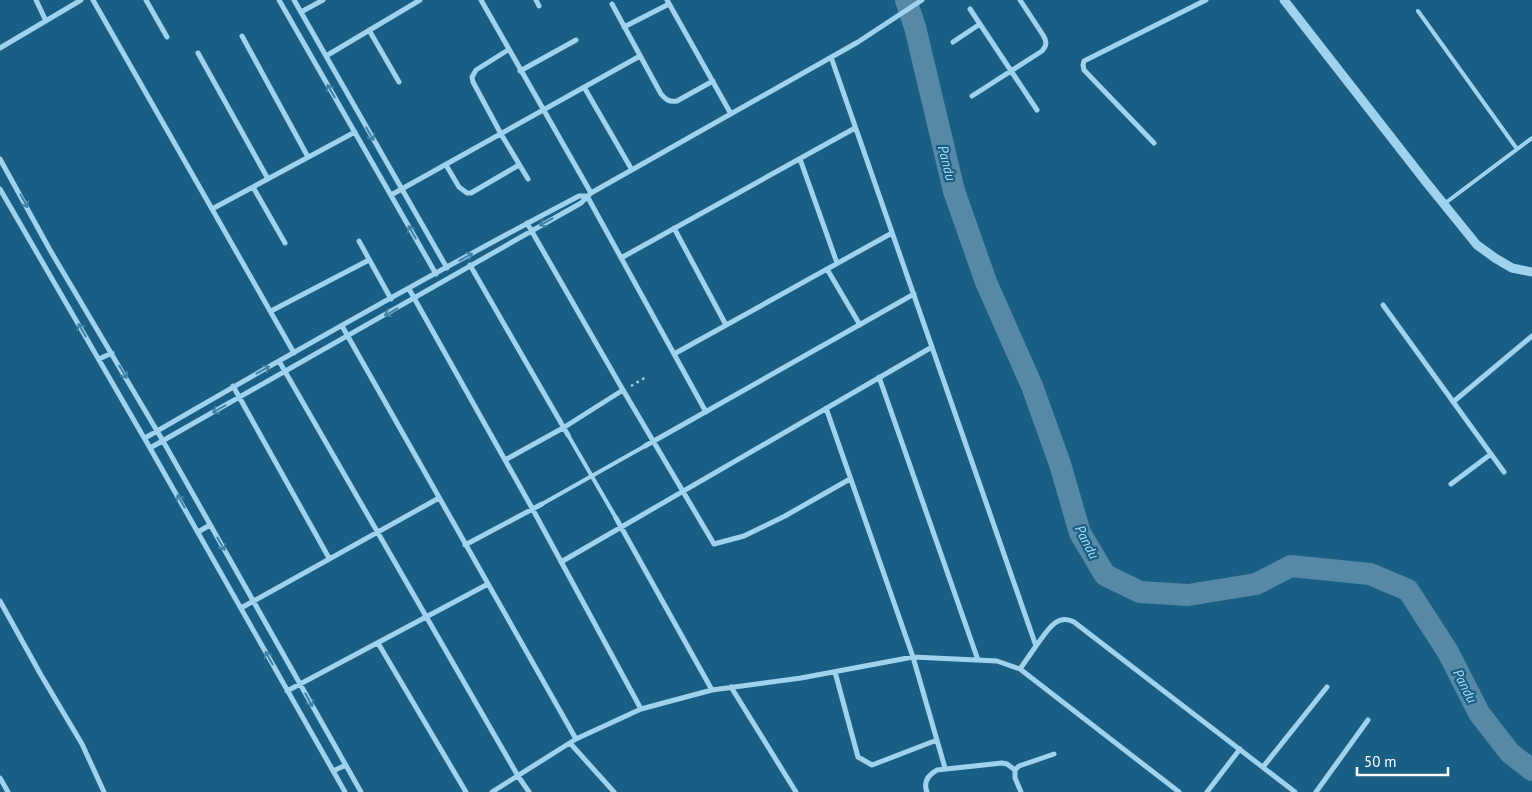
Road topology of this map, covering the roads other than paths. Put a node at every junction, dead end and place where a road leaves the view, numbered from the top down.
1 (36, 0) edge
2 (81, 0) edge
3 (93, 0) edge
4 (146, 0) edge
5 (279, 0) edge
6 (294, 0) edge
7 (323, 0) edge
8 (420, 0) edge
9 (480, 0) edge
10 (536, 0) edge
11 (922, 0) edge
12 (1020, 0) edge
13 (1206, 0) edge
14 (1284, 0) edge
15 (668, 2) edge
16 (612, 4) dead end
17 (539, 6) dead end
18 (970, 9) dead end
19 (1418, 11) dead end
20 (301, 12) junction
21 (46, 20) junction
22 (980, 24) junction
23 (624, 27) junction
24 (370, 30) junction
25 (167, 36) dead end
26 (242, 36) dead end
27 (576, 40) dead end
28 (953, 42) dead end
29 (0, 48) edge
30 (508, 50) junction
31 (198, 53) dead end
32 (326, 56) junction
33 (640, 56) junction
34 (831, 57) junction
35 (520, 70) junction
36 (1011, 71) junction
37 (713, 81) junction
38 (399, 82) dead end
39 (584, 87) junction
40 (972, 96) dead end
41 (543, 110) junction
42 (1037, 110) dead end
43 (731, 114) junction
44 (855, 128) junction
45 (355, 132) junction
46 (501, 134) junction
47 (1532, 138) edge
48 (1154, 143) dead end
49 (1517, 149) junction
50 (308, 157) junction
51 (0, 159) edge
52 (800, 159) junction
53 (520, 164) junction
54 (446, 165) junction
55 (632, 170) junction
56 (268, 178) junction
57 (528, 179) dead end
58 (253, 187) junction
59 (0, 189) edge
60 (402, 189) junction
61 (589, 194) junction
62 (391, 195) junction
63 (1444, 204) junction
64 (212, 209) junction
65 (527, 223) junction
66 (674, 228) junction
67 (531, 230) junction
68 (892, 232) junction
69 (359, 241) dead end
70 (285, 243) dead end
71 (48, 246) junction
72 (37, 253) junction
73 (621, 258) junction
74 (370, 260) junction
75 (837, 263) junction
76 (470, 265) junction
77 (446, 268) junction
78 (827, 269) junction
79 (438, 272) junction
80 (1532, 272) edge
81 (447, 280) junction
82 (409, 289) junction
83 (914, 294) junction
84 (415, 298) junction
85 (391, 299) junction
86 (1383, 305) dead end
87 (271, 311) junction
88 (726, 325) junction
89 (860, 325) junction
90 (342, 326) junction
91 (348, 336) junction
92 (1532, 336) edge
93 (932, 347) junction
94 (112, 353) junction
95 (294, 353) junction
96 (674, 354) junction
97 (99, 359) junction
98 (279, 361) junction
99 (285, 370) junction
100 (879, 377) junction
101 (234, 386) junction
102 (623, 390) junction
103 (240, 397) junction
104 (1453, 402) junction
105 (826, 408) junction
106 (706, 412) junction
107 (563, 428) junction
108 (157, 431) junction
109 (568, 435) joint
110 (145, 438) junction
111 (163, 440) junction
112 (654, 441) junction
113 (645, 446) joint
114 (150, 448) junction
115 (1491, 454) junction
116 (505, 460) junction
117 (1504, 472) dead end
118 (591, 476) junction
119 (850, 479) junction
120 (1451, 484) dead end
121 (684, 491) junction
122 (439, 498) junction
123 (542, 504) joint
124 (532, 508) junction
125 (616, 518) joint
126 (210, 525) junction
127 (622, 528) junction
128 (198, 532) junction
129 (378, 532) junction
130 (465, 545) junction
131 (329, 558) junction
132 (561, 562) junction
133 (488, 584) junction
134 (0, 601) edge
135 (253, 601) junction
136 (241, 608) junction
137 (427, 617) junction
138 (378, 642) junction
139 (1036, 646) junction
140 (913, 657) junction
141 (978, 660) junction
142 (1020, 669) junction
143 (835, 672) junction
144 (300, 684) junction
145 (1327, 687) dead end
146 (731, 688) junction
147 (712, 690) junction
148 (288, 691) junction
149 (641, 709) junction
150 (1368, 720) dead end
151 (576, 739) junction
152 (937, 740) junction
153 (570, 743) junction
154 (1240, 750) junction
155 (1054, 754) dead end
156 (346, 765) junction
157 (1263, 767) junction
158 (945, 768) junction
159 (1016, 770) junction
160 (333, 771) junction
161 (518, 776) junction
162 (0, 778) edge
163 (8, 792) edge
164 (104, 792) edge
165 (344, 792) edge
166 (361, 792) edge
167 (466, 792) edge
168 (492, 792) edge
169 (529, 792) edge
170 (612, 792) edge
171 (796, 792) edge
172 (927, 792) edge
173 (1022, 792) edge
174 (1179, 792) edge
175 (1206, 792) edge
176 (1295, 792) edge
177 (1316, 792) edge

1 - 21 street
2 - 21 street
3 - 64 street
4 - 25 street
45 -> 5 street
6 - 20 street
7 - 20 street
8 - 24 street
9 - 30 street
10 - 17 street
11 - 34 street
12 - 36 street
13 - 48 street
14 - 63 street
15 - 23 street
15 - 37 street
16 - 23 street
18 - 22 street
19 - 49 lane
20 - 32 street
21 - 29 street
22 - 28 street
22 - 36 street
23 - 33 street
24 - 32 street
24 - 38 street
26 - 50 street
27 - 35 street
30 - 35 street
30 - 46 street
31 - 56 street
32 -> 60 street
33 - 37 street
33 - 39 street
34 - 43 street
34 - 44 street
35 - 41 street
36 - 40 street
36 - 42 street
37 - 43 street
39 - 41 street
39 - 55 street
41 - 46 street
41 - 61 street
43 - 55 street
44 - 52 street
44 - 68 street
45 - 50 street
45 - 62 street
46 - 53 street
46 - 54 street
47 - 49 lane
49 - 63 lane
50 - 56 street
51 -> 71 street
52 - 66 street
52 - 75 street
53 - 54 street
53 - 57 street
54 - 60 street
55 - 61 street
56 - 58 street
58 - 64 street
58 - 70 street
59 - 72 street
60 - 62 street
60 - 77 street
61 - 65 street
61 -> 67 street
61 - 73 street
79 -> 62 street
63 - 80 street
64 - 87 street
65 - 67 street
77 -> 65 street
66 - 73 street
66 - 88 street
67 - 76 street
67 - 102 street
68 - 75 street
68 - 83 street
69 - 74 street
71 - 72 street
71 - 94 street
97 -> 72 street
73 - 96 street
74 - 85 street
74 - 87 street
75 - 78 street
76 - 81 street
76 - 107 street
77 - 79 street
78 - 88 street
78 - 89 street
79 - 81 street
79 - 82 street
81 - 84 street
82 - 84 street
82 - 85 street
83 - 89 street
83 - 93 street
84 -> 91 street
84 - 116 street
85 - 90 street
86 - 104 street
87 - 95 street
88 - 96 street
89 - 106 street
90 - 91 street
90 - 95 street
91 - 99 street
91 - 122 street
92 - 104 street
93 - 100 street
93 - 139 street
94 - 97 street
94 -> 108 street
95 - 98 street
96 - 106 street
97 - 110 street
98 - 99 street
101 -> 98 street
99 - 103 street
99 - 129 street
100 - 105 street
100 - 141 street
101 - 103 street
101 - 108 street
102 - 107 street
102 - 112 street
103 -> 111 street
103 - 131 street
104 - 115 street
105 - 119 street
105 - 121 street
106 - 112 street
107 - 109 street
107 - 116 street
108 - 110 street
108 - 111 street
109 - 118 lane
110 - 114 street
111 - 114 street
111 - 126 street
112 - 113 street
112 - 121 street
113 - 118 lane
128 -> 114 street
115 - 117 street
115 - 120 street
116 - 124 street
118 - 123 lane
118 - 125 lane
119 - 121 street
119 - 140 street
121 - 127 street
122 - 129 street
122 - 130 street
123 - 124 street
124 - 130 street
124 - 132 street
125 - 127 street
126 - 128 street
126 -> 135 street
127 - 132 street
127 - 147 street
128 - 136 street
129 - 131 street
129 - 137 street
130 - 133 street
131 - 135 street
132 - 149 street
133 - 137 street
133 - 151 street
134 - 164 street
135 - 136 street
135 - 144 street
148 -> 136 street
137 - 138 street
137 - 161 street
138 - 144 street
138 - 167 street
139 - 142 street
139 - 154 street
140 - 141 street
140 - 143 street
140 - 152 street
141 - 142 street
142 - 174 street
143 - 146 street
143 - 152 street
144 - 148 street
144 -> 156 street
145 - 157 street
146 - 147 street
146 - 171 street
147 - 149 street
148 - 160 street
149 - 151 street
150 - 177 street
151 - 153 street
152 - 158 street
153 - 161 street
153 - 170 street
154 - 157 street
154 - 175 street
155 - 159 street
156 - 160 street
156 - 166 street
157 - 176 street
158 - 159 street
158 - 172 street
159 - 173 street
160 - 165 street
161 - 168 street
161 - 169 street
162 - 163 street

